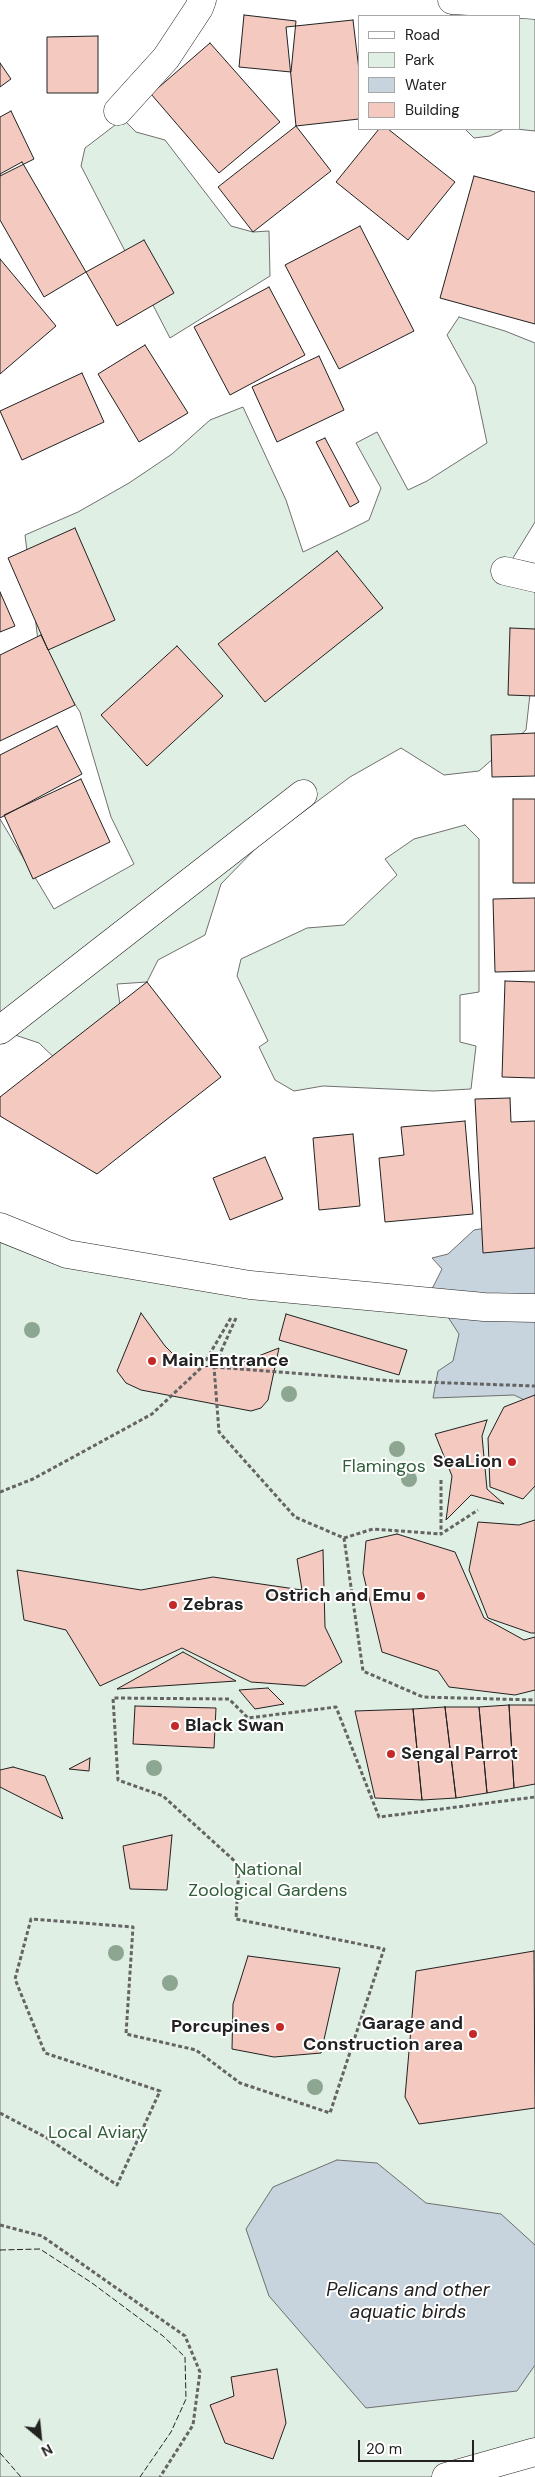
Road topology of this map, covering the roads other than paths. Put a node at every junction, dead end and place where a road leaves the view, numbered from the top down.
1 (202, 0) edge
2 (452, 0) edge
3 (535, 6) edge
4 (118, 111) dead end
5 (505, 571) dead end
6 (535, 578) edge
7 (303, 794) dead end
8 (0, 1030) edge
9 (0, 1226) edge
10 (535, 1308) edge
11 (535, 2452) edge
12 (446, 2477) edge

1 - 4 street
2 - 3 street
5 - 6 street
7 - 8 street
9 - 10 street
11 - 12 street

